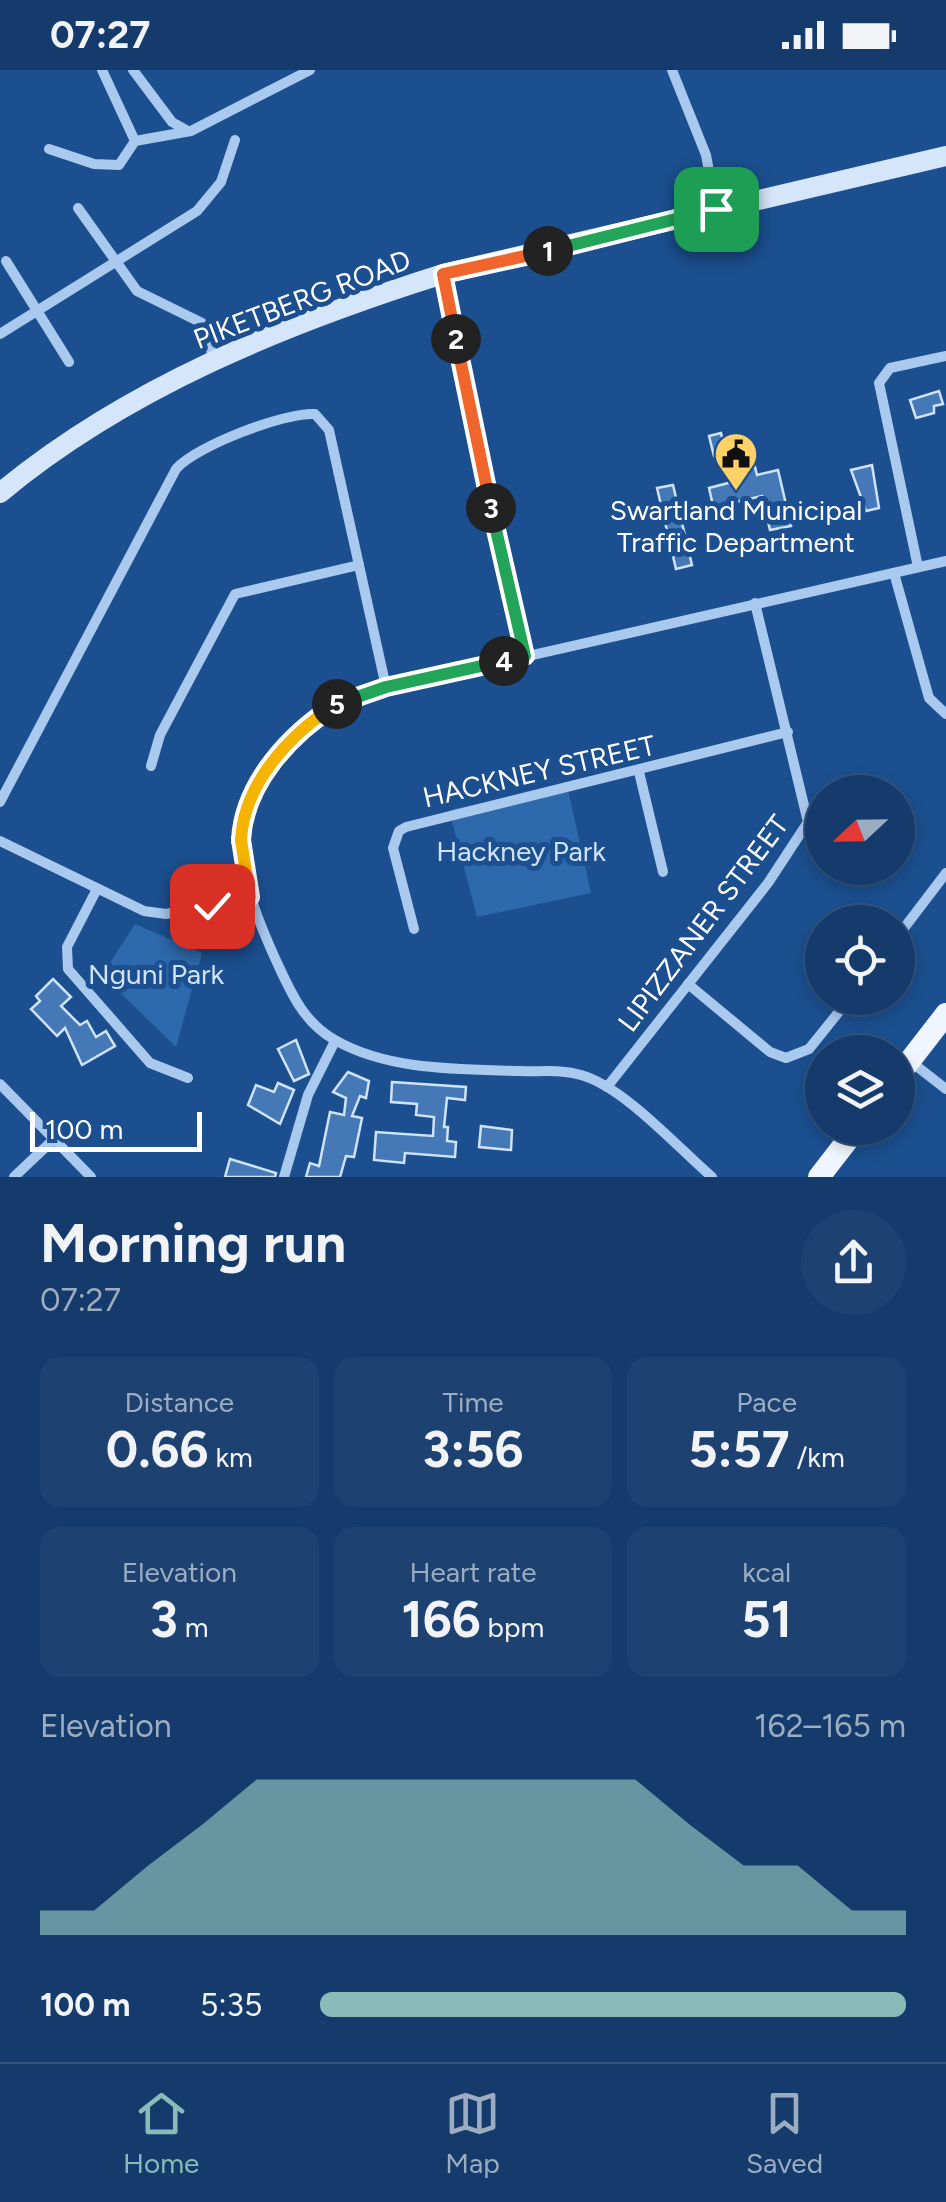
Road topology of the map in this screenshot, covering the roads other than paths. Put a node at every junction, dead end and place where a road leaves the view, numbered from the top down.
1 (102, 70) edge
2 (133, 70) edge
3 (310, 70) edge
4 (672, 70) edge
5 (192, 131) junction
6 (235, 140) dead end
7 (135, 141) junction
8 (49, 149) dead end
9 (946, 156) edge
10 (78, 208) dead end
11 (716, 209) junction
12 (6, 261) dead end
13 (117, 261) junction
14 (443, 274) junction
15 (34, 312) junction
16 (0, 334) edge
17 (946, 356) edge
18 (68, 362) dead end
19 (215, 363) junction
20 (0, 492) edge
21 (946, 560) edge
22 (359, 565) junction
23 (918, 567) junction
24 (894, 572) junction
25 (755, 603) junction
26 (525, 656) junction
27 (386, 687) junction
28 (946, 714) edge
29 (788, 732) junction
30 (151, 766) dead end
31 (639, 772) junction
32 (0, 802) edge
33 (0, 841) edge
34 (663, 872) dead end
35 (946, 873) edge
36 (97, 889) junction
37 (250, 897) junction
38 (915, 914) edge
39 (414, 928) dead end
40 (688, 984) junction
41 (946, 1014) edge
42 (836, 1015) edge
43 (335, 1040) junction
44 (915, 1055) edge
45 (915, 1074) edge
46 (188, 1078) dead end
47 (0, 1084) edge
48 (607, 1087) junction
49 (946, 1088) edge
50 (53, 1140) junction
51 (843, 1145) edge
52 (708, 1176) edge
53 (14, 1177) edge
54 (91, 1177) edge
55 (284, 1177) edge
56 (818, 1177) edge

1 - 7 street
2 - 5 street
3 - 5 street
4 - 11 street
5 - 7 street
6 - 13 street
7 - 8 street
9 - 11 street, PIKETBERG ROAD
10 - 13 street
11 - 14 street, PIKETBERG ROAD
12 - 15 street
13 - 15 street
13 - 19 street
14 - 19 street, PIKETBERG ROAD
14 - 26 street
15 - 16 street
15 - 18 street
17 - 23 street
19 - 20 street, PIKETBERG ROAD
21 - 23 street
22 - 27 street
22 - 30 street
22 - 32 street
23 - 24 street
24 - 25 street
24 - 28 street
25 - 26 street
25 - 29 street, LIPIZZANER STREET
26 - 27 street
27 - 37 street
29 - 31 street, HACKNEY STREET
29 - 40 street, LIPIZZANER STREET
31 - 34 street
31 - 39 street, HACKNEY STREET
33 - 36 street
35 - 38 street
36 - 37 street
36 - 46 street
37 - 43 street
40 - 42 street
40 - 48 street, LIPIZZANER STREET
41 - 44 main road
43 - 48 street
43 - 55 street
45 - 49 street
47 - 50 street
48 - 52 street
50 - 53 street
50 - 54 street
51 - 56 main road

